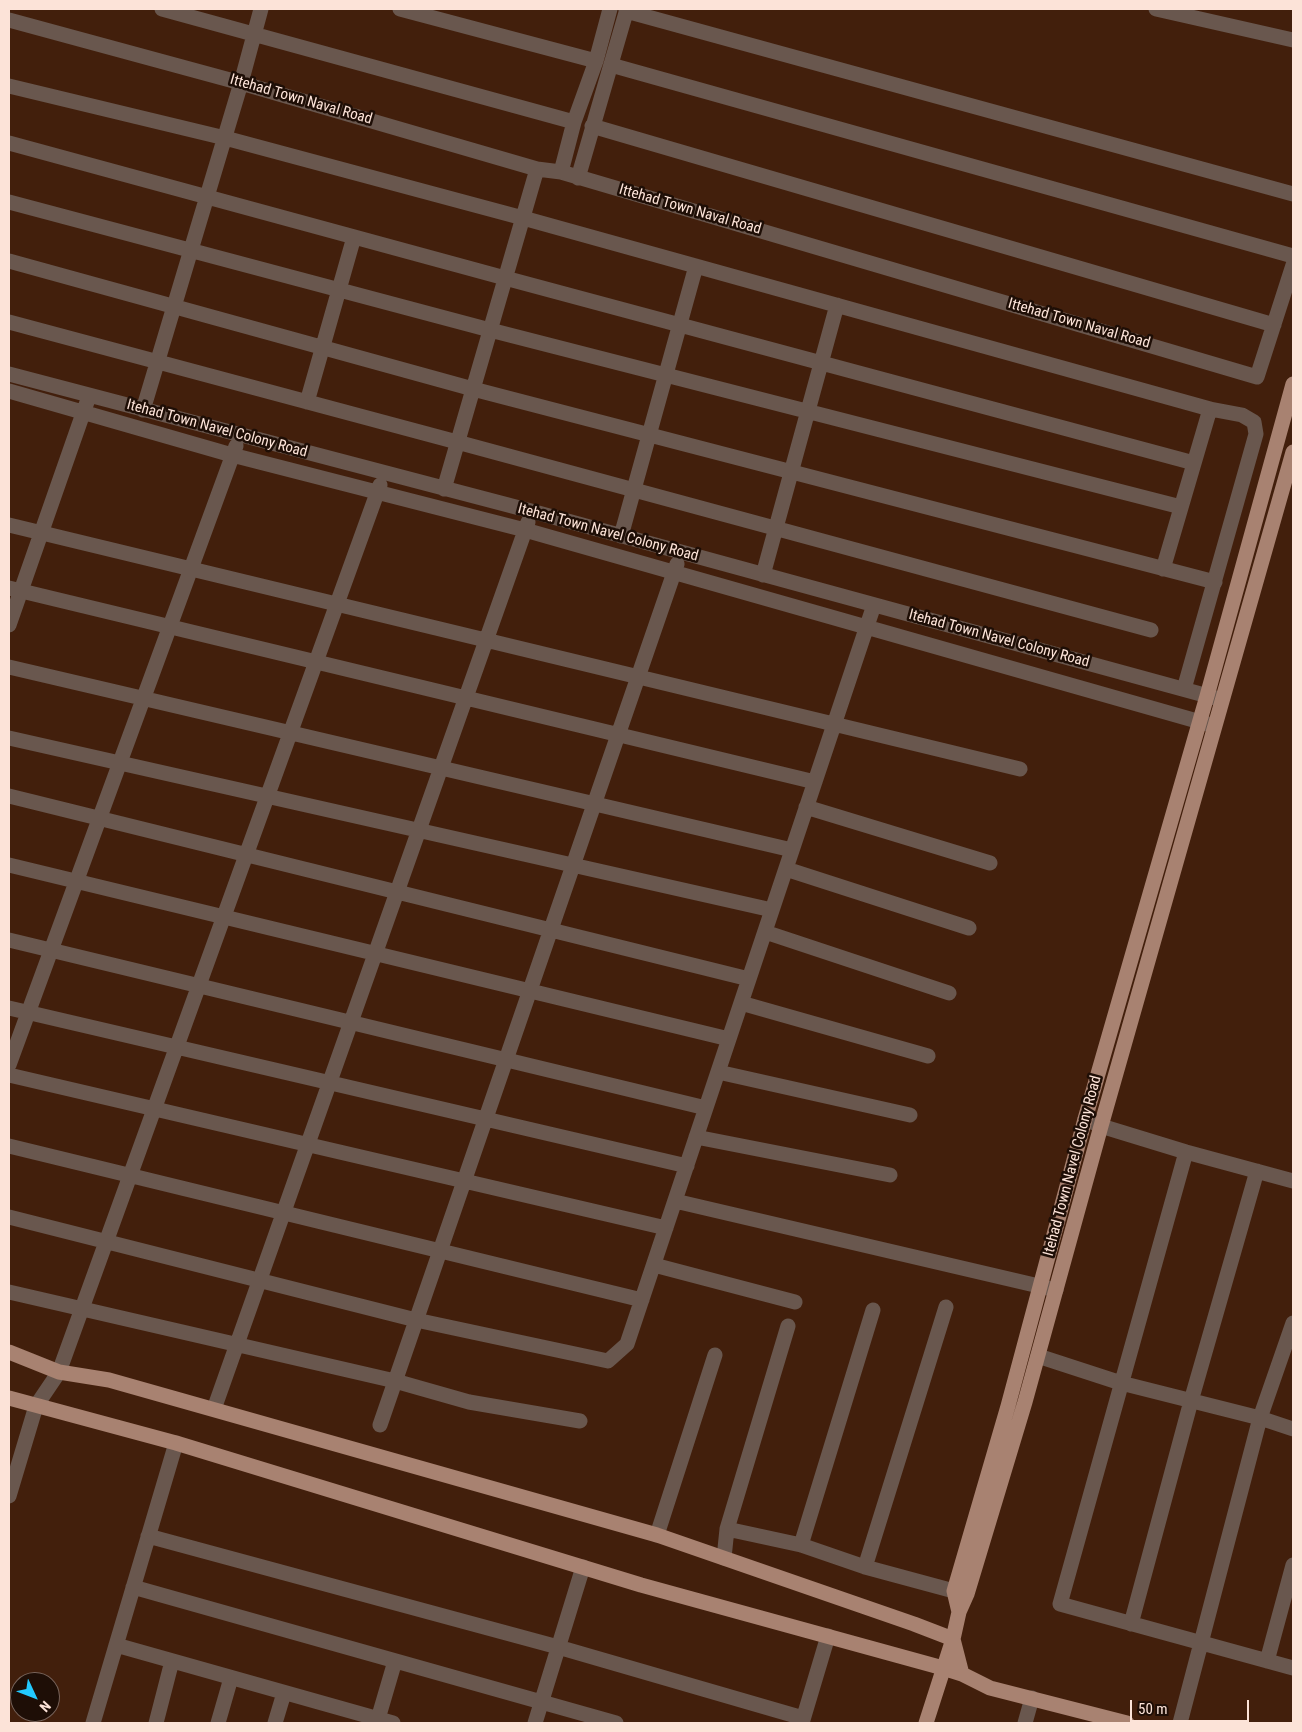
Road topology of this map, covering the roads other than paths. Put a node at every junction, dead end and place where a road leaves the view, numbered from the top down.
1 (162, 9) edge
2 (262, 9) edge
3 (400, 9) edge
4 (610, 9) edge
5 (1157, 9) edge
6 (626, 10) edge
7 (9, 20) edge
8 (254, 34) junction
9 (1293, 40) edge
10 (596, 61) junction
11 (611, 65) junction
12 (241, 83) junction
13 (9, 86) edge
14 (574, 122) junction
15 (592, 126) junction
16 (225, 138) junction
17 (9, 143) edge
18 (537, 169) junction
19 (561, 172) junction
20 (578, 178) junction
21 (1293, 194) edge
22 (207, 197) junction
23 (9, 202) edge
24 (523, 218) junction
25 (354, 237) junction
26 (191, 251) junction
27 (1293, 256) edge
28 (9, 261) edge
29 (1293, 265) edge
30 (696, 266) junction
31 (505, 278) junction
32 (340, 290) junction
33 (837, 305) junction
34 (174, 307) junction
35 (9, 322) edge
36 (680, 325) junction
37 (1274, 325) junction
38 (490, 330) junction
39 (322, 347) junction
40 (158, 361) junction
41 (821, 363) junction
42 (9, 374) edge
43 (666, 375) junction
44 (1293, 384) edge
45 (473, 389) junction
46 (9, 391) edge
47 (89, 396) junction
48 (308, 402) junction
49 (1210, 409) junction
50 (143, 410) junction
51 (84, 412) junction
52 (808, 412) junction
53 (650, 435) junction
54 (240, 436) junction
55 (457, 442) junction
56 (1293, 452) edge
57 (232, 455) junction
58 (1194, 463) junction
59 (792, 472) junction
60 (384, 474) junction
61 (444, 489) junction
62 (634, 490) junction
63 (377, 494) junction
64 (1181, 507) junction
65 (532, 511) junction
66 (9, 525) edge
67 (776, 529) junction
68 (525, 530) junction
69 (41, 533) junction
70 (621, 536) junction
71 (680, 553) junction
72 (191, 569) junction
73 (1163, 569) junction
74 (674, 573) junction
75 (763, 575) junction
76 (1215, 582) junction
77 (15, 589) edge
78 (337, 604) junction
79 (874, 605) junction
80 (9, 625) edge
81 (170, 626) junction
82 (866, 626) junction
83 (1151, 630) dead end
84 (486, 640) junction
85 (317, 662) junction
86 (9, 667) edge
87 (638, 677) junction
88 (1184, 689) junction
89 (1207, 696) junction
90 (465, 698) junction
91 (143, 699) junction
92 (1222, 700) junction
93 (1200, 721) junction
94 (834, 724) junction
95 (1215, 726) junction
96 (291, 734) junction
97 (618, 734) junction
98 (9, 738) edge
99 (120, 763) junction
100 (440, 768) junction
101 (1020, 769) dead end
102 (815, 782) junction
103 (9, 796) edge
104 (268, 797) junction
105 (594, 804) junction
106 (806, 807) junction
107 (99, 818) junction
108 (419, 830) junction
109 (792, 850) junction
110 (247, 855) junction
111 (990, 863) dead end
112 (9, 865) edge
113 (573, 865) junction
114 (786, 869) junction
115 (76, 881) junction
116 (397, 892) junction
117 (772, 910) junction
118 (225, 917) junction
119 (969, 928) dead end
120 (550, 930) junction
121 (765, 932) junction
122 (9, 940) edge
123 (51, 950) junction
124 (375, 953) junction
125 (749, 979) junction
126 (200, 986) junction
127 (530, 991) junction
128 (949, 993) dead end
129 (741, 1003) junction
130 (9, 1008) edge
131 (28, 1012) junction
132 (351, 1023) junction
133 (729, 1039) junction
134 (177, 1047) junction
135 (928, 1056) dead end
136 (506, 1060) junction
137 (9, 1065) edge
138 (718, 1072) junction
139 (9, 1075) edge
140 (329, 1083) junction
141 (706, 1108) junction
142 (155, 1109) junction
143 (910, 1115) dead end
144 (486, 1119) junction
145 (1085, 1120) junction
146 (1101, 1126) junction
147 (696, 1137) junction
148 (308, 1144) junction
149 (9, 1146) edge
150 (1186, 1152) junction
151 (686, 1166) junction
152 (1257, 1171) junction
153 (890, 1175) dead end
154 (131, 1176) junction
155 (464, 1181) junction
156 (1293, 1181) edge
157 (675, 1201) junction
158 (284, 1213) junction
159 (9, 1217) edge
160 (666, 1228) junction
161 (107, 1242) junction
162 (440, 1251) junction
163 (654, 1265) junction
164 (260, 1280) junction
165 (1041, 1285) junction
166 (1056, 1290) junction
167 (9, 1292) edge
168 (642, 1300) junction
169 (795, 1302) dead end
170 (946, 1307) dead end
171 (83, 1309) junction
172 (872, 1310) dead end
173 (416, 1320) junction
174 (1293, 1323) edge
175 (788, 1326) dead end
176 (237, 1345) junction
177 (9, 1352) edge
178 (715, 1355) dead end
179 (1038, 1356) junction
180 (59, 1372) junction
181 (395, 1381) junction
182 (1121, 1383) junction
183 (9, 1398) edge
184 (1191, 1401) junction
185 (36, 1406) junction
186 (214, 1409) junction
187 (1260, 1418) junction
188 (580, 1421) dead end
189 (380, 1425) dead end
190 (1293, 1429) edge
191 (176, 1443) junction
192 (9, 1495) edge
193 (727, 1529) junction
194 (657, 1535) junction
195 (148, 1536) junction
196 (801, 1545) junction
197 (724, 1558) junction
198 (1293, 1566) edge
199 (865, 1567) junction
200 (583, 1568) junction
201 (133, 1587) junction
202 (960, 1593) junction
203 (1131, 1624) junction
204 (828, 1636) junction
205 (953, 1639) junction
206 (1202, 1643) junction
207 (116, 1646) junction
208 (558, 1647) junction
209 (172, 1661) junction
210 (395, 1661) junction
211 (1267, 1661) junction
212 (943, 1668) junction
213 (1293, 1668) edge
214 (962, 1674) junction
215 (231, 1678) junction
216 (284, 1693) junction
217 (1032, 1698) junction
218 (541, 1702) junction
219 (341, 1716) edge
220 (385, 1721) edge
221 (802, 1721) edge
222 (93, 1723) edge
223 (156, 1723) edge
224 (218, 1723) edge
225 (275, 1723) edge
226 (534, 1723) edge
227 (616, 1723) edge
228 (926, 1723) edge
229 (1025, 1723) edge
230 (1127, 1723) edge
231 (1180, 1723) edge

1 - 8 street
2 - 8 street
3 - 10 street
4 - 10 street
5 - 9 street
6 - 11 street
6 - 21 street
7 - 12 street, Ittehad Town Naval Road
8 - 12 street
8 - 14 street
10 - 14 street
11 - 15 street
11 - 27 street
12 - 16 street
12 - 18 street, Ittehad Town Naval Road
13 - 16 street
14 - 19 street
15 - 20 street
15 - 37 street
16 - 22 street
16 - 24 street
17 - 22 street
18 - 19 street, Ittehad Town Naval Road
18 - 24 street
19 - 20 street, Ittehad Town Naval Road
20 - 37 street, Ittehad Town Naval Road
22 - 25 street
22 - 26 street
23 - 26 street
24 - 30 street
24 - 31 street
25 - 31 street
25 - 32 street
26 - 32 street
26 - 34 street
28 - 34 street
29 - 37 street, Ittehad Town Naval Road
30 - 33 street
30 - 36 street
31 - 36 street
31 - 38 street
32 - 38 street
32 - 39 street
33 - 41 street
33 - 49 street
34 - 39 street
34 - 40 street
35 - 40 street
36 - 41 street
36 - 43 street
38 - 43 street
38 - 45 street
39 - 45 street
39 - 48 street
40 - 48 street
40 - 50 street
41 - 52 street
41 - 58 street
42 - 47 street, Itehad Town Navel Colony Road
43 - 52 street
43 - 53 street
44 - 89 main road, Itehad Town Navel Colony Road
45 - 53 street
45 - 55 street
46 - 51 street, Itehad Town Navel Colony Road
47 - 50 street, Itehad Town Navel Colony Road
47 - 51 street
48 - 55 street
49 - 58 street
49 - 76 street
50 - 54 street, Itehad Town Navel Colony Road
51 - 57 street, Itehad Town Navel Colony Road
51 - 69 street
52 - 59 street
52 - 64 street
53 - 59 street
53 - 62 street
54 - 57 street
54 - 60 street, Itehad Town Navel Colony Road
55 - 61 street
55 - 62 street
56 - 92 main road, Itehad Town Navel Colony Road
57 - 63 street, Itehad Town Navel Colony Road
57 - 72 street
58 - 64 street
59 - 67 street
59 - 73 street
60 - 61 street, Itehad Town Navel Colony Road
60 - 63 street
61 - 65 street, Itehad Town Navel Colony Road
62 - 67 street
62 - 70 street
63 - 68 street, Itehad Town Navel Colony Road
63 - 78 street
64 - 73 street
65 - 68 street
65 - 70 street, Itehad Town Navel Colony Road
66 - 69 street
67 - 75 street
67 - 83 street
68 - 74 street, Itehad Town Navel Colony Road
68 - 84 street
69 - 72 street
69 - 77 street
70 - 71 street, Itehad Town Navel Colony Road
71 - 74 street
71 - 75 street, Itehad Town Navel Colony Road
72 - 78 street
72 - 81 street
73 - 76 street
74 - 82 street, Itehad Town Navel Colony Road
74 - 87 street
75 - 79 street, Itehad Town Navel Colony Road
76 - 88 street
77 - 80 street
77 - 81 street
78 - 84 street
78 - 85 street
79 - 82 street
79 - 88 street, Itehad Town Navel Colony Road
81 - 85 street
81 - 91 street
82 - 93 street, Itehad Town Navel Colony Road
82 - 94 street
84 - 87 street
84 - 90 street
85 - 90 street
85 - 96 street
86 - 91 street
87 - 94 street
87 - 97 street
88 - 89 street, Itehad Town Navel Colony Road
89 - 92 street, Itehad Town Navel Colony Road
89 - 93 main road, Itehad Town Navel Colony Road
90 - 97 street
90 - 100 street
91 - 96 street
91 - 99 street
92 - 95 main road, Itehad Town Navel Colony Road
93 - 95 street, Itehad Town Navel Colony Road
93 - 145 main road, Itehad Town Navel Colony Road
94 - 101 street
94 - 102 street
95 - 146 main road, Itehad Town Navel Colony Road
96 - 100 street
96 - 104 street
97 - 102 street
97 - 105 street
98 - 99 street
99 - 104 street
99 - 107 street
100 - 105 street
100 - 108 street
102 - 106 street
103 - 107 street
104 - 108 street
104 - 110 street
105 - 109 street
105 - 113 street
106 - 109 street
106 - 111 street
107 - 110 street
107 - 115 street
108 - 113 street
108 - 116 street
109 - 114 street
110 - 116 street
110 - 118 street
112 - 115 street
113 - 117 street
113 - 120 street
114 - 117 street
114 - 119 street
115 - 118 street
115 - 123 street
116 - 120 street
116 - 124 street
117 - 121 street
118 - 124 street
118 - 126 street
120 - 125 street
120 - 127 street
121 - 125 street
121 - 128 street
122 - 123 street
123 - 126 street
123 - 131 street
124 - 127 street
124 - 132 street
125 - 129 street
126 - 132 street
126 - 134 street
127 - 133 street
127 - 136 street
129 - 133 street
129 - 135 street
130 - 131 street
131 - 134 street
131 - 137 street
132 - 136 street
132 - 140 street
133 - 138 street
134 - 140 street
134 - 142 street
136 - 141 street
136 - 144 street
138 - 141 street
138 - 143 street
139 - 142 street
140 - 144 street
140 - 148 street
141 - 147 street
142 - 148 street
142 - 154 street
144 - 151 street
144 - 155 street
145 - 146 street
145 - 165 main road, Itehad Town Navel Colony Road
146 - 150 street
146 - 166 main road, Itehad Town Navel Colony Road
147 - 151 street
147 - 153 street
148 - 155 street
148 - 158 street
149 - 154 street
150 - 152 street
150 - 182 street
151 - 157 street
152 - 156 street
152 - 184 street
154 - 158 street
154 - 161 street
155 - 160 street
155 - 162 street
157 - 160 street
157 - 165 street
158 - 162 street
158 - 164 street
159 - 161 street
160 - 163 street
161 - 164 street
161 - 171 street
162 - 168 street
162 - 173 street
163 - 168 street
163 - 169 street
164 - 173 street
164 - 176 street
165 - 166 street
165 - 202 main road, Itehad Town Navel Colony Road
166 - 179 main road, Itehad Town Navel Colony Road
167 - 171 street
168 - 173 street
170 - 199 street
171 - 176 street
171 - 180 street
172 - 196 street
173 - 181 street
174 - 187 street
175 - 193 street
176 - 181 street
176 - 186 street
177 - 180 main road
178 - 194 street
179 - 182 street
179 - 202 main road, Itehad Town Navel Colony Road
180 - 185 street
180 - 186 main road
181 - 188 street
181 - 189 street
182 - 184 street
182 - 203 street
183 - 185 main road
184 - 187 street
184 - 203 street
185 - 191 main road
185 - 192 street
186 - 194 main road
187 - 190 street
187 - 206 street
191 - 195 street
191 - 200 main road
193 - 196 street
193 - 197 street
194 - 197 main road
195 - 201 street
195 - 208 street
196 - 199 street
197 - 205 main road
198 - 211 street
199 - 202 street
200 - 204 main road
200 - 208 street
201 - 207 street
201 - 210 street
202 - 205 main road, Itehad Town Navel Colony Road
203 - 206 street
204 - 212 main road
204 - 221 street
205 - 212 main road, Itehad Town Navel Colony Road
205 - 214 main road
206 - 211 street
206 - 231 street
207 - 209 street
207 - 222 street
208 - 218 street
208 - 221 street
209 - 215 street
209 - 223 street
210 - 218 street
210 - 220 street
211 - 213 street
212 - 214 main road
212 - 228 main road, Itehad Town Navel Colony Road
214 - 217 main road
215 - 216 street
215 - 224 street
216 - 219 street
216 - 225 street
217 - 229 street
217 - 230 main road
218 - 226 street
218 - 227 street
219 - 220 street

